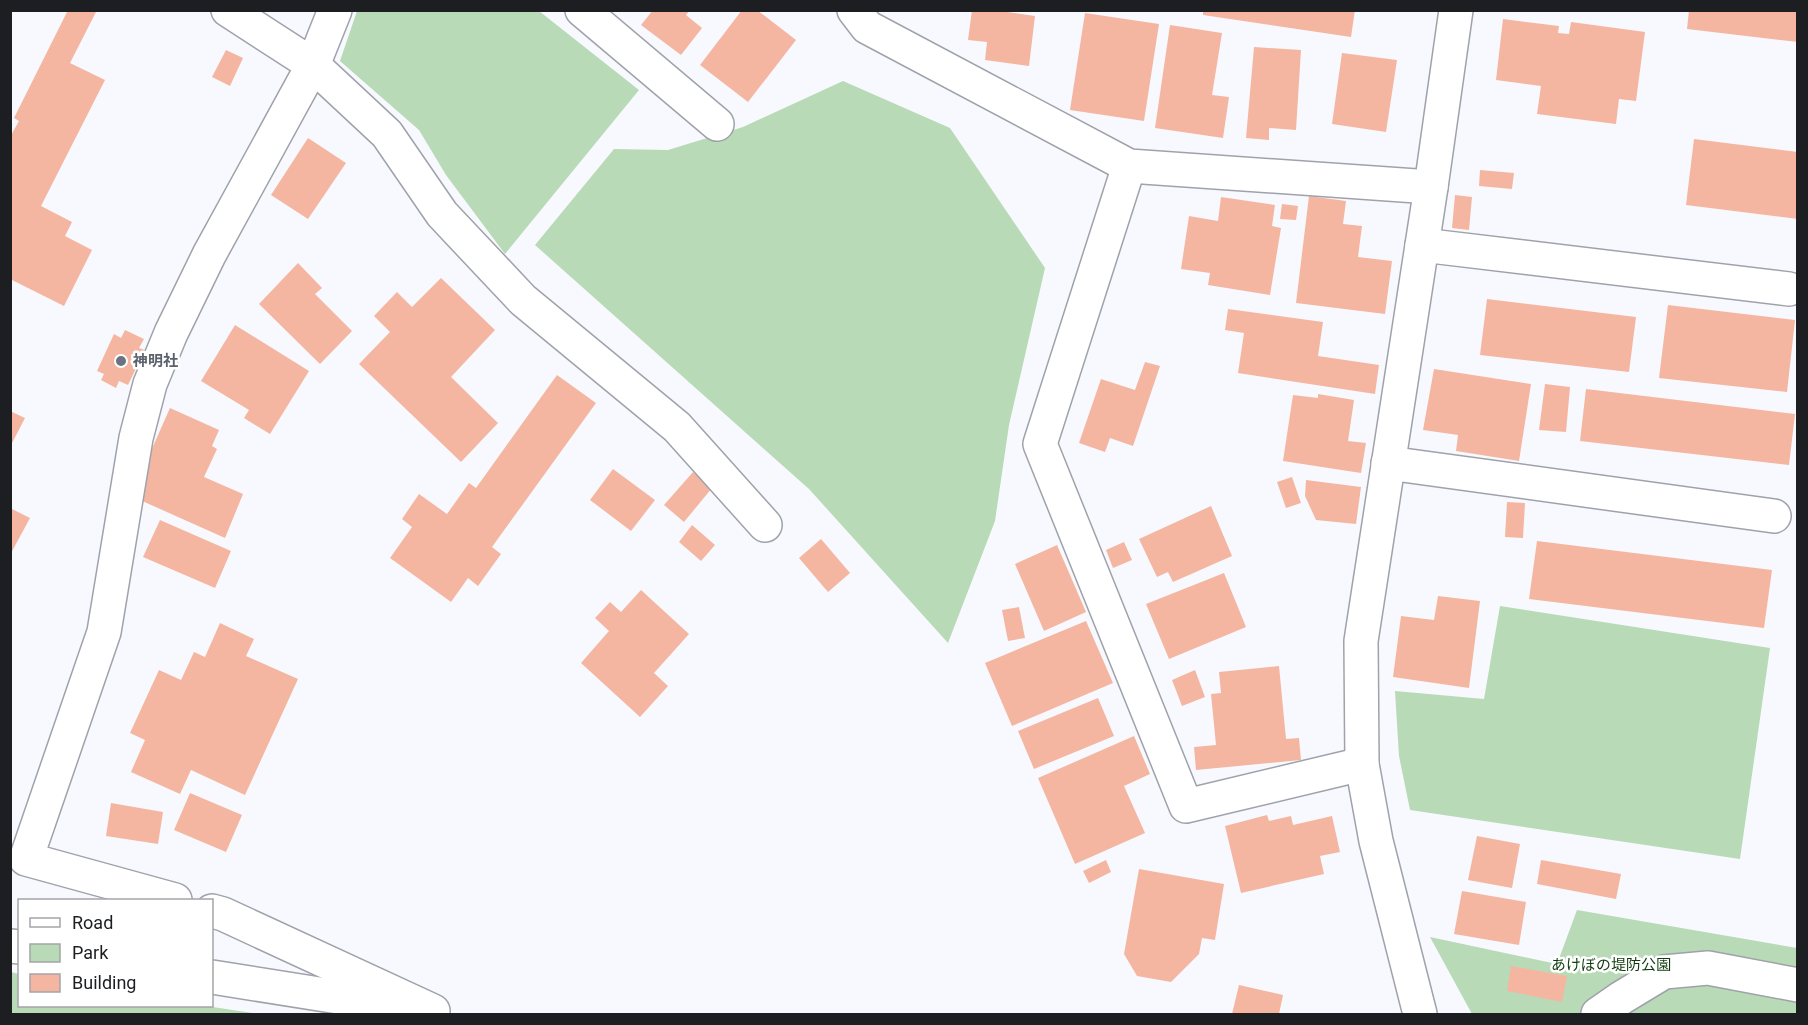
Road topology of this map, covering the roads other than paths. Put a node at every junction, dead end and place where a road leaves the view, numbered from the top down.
1 (228, 10) edge
2 (335, 10) edge
3 (582, 10) edge
4 (854, 10) edge
5 (1456, 10) edge
6 (313, 65) junction
7 (717, 124) dead end
8 (1129, 166) junction
9 (1431, 187) junction
10 (1422, 245) junction
11 (1789, 289) dead end
12 (1388, 463) junction
13 (1774, 516) dead end
14 (765, 525) dead end
15 (1362, 764) junction
16 (18, 858) edge
17 (171, 899) edge
18 (213, 911) edge
19 (213, 977) edge
20 (1797, 985) edge
21 (442, 1013) edge
22 (399, 1014) edge
23 (1420, 1014) edge
24 (1598, 1014) edge

1 - 6 street
2 - 6 street
3 - 7 street
4 - 8 street
5 - 9 street
6 - 14 street
6 - 16 street
8 - 9 street
8 - 15 street
9 - 10 street
10 - 11 street
10 - 12 street
12 - 13 street
12 - 15 street
15 - 23 street
16 - 17 street
18 - 21 street
19 - 21 street
20 - 24 street
21 - 22 street

